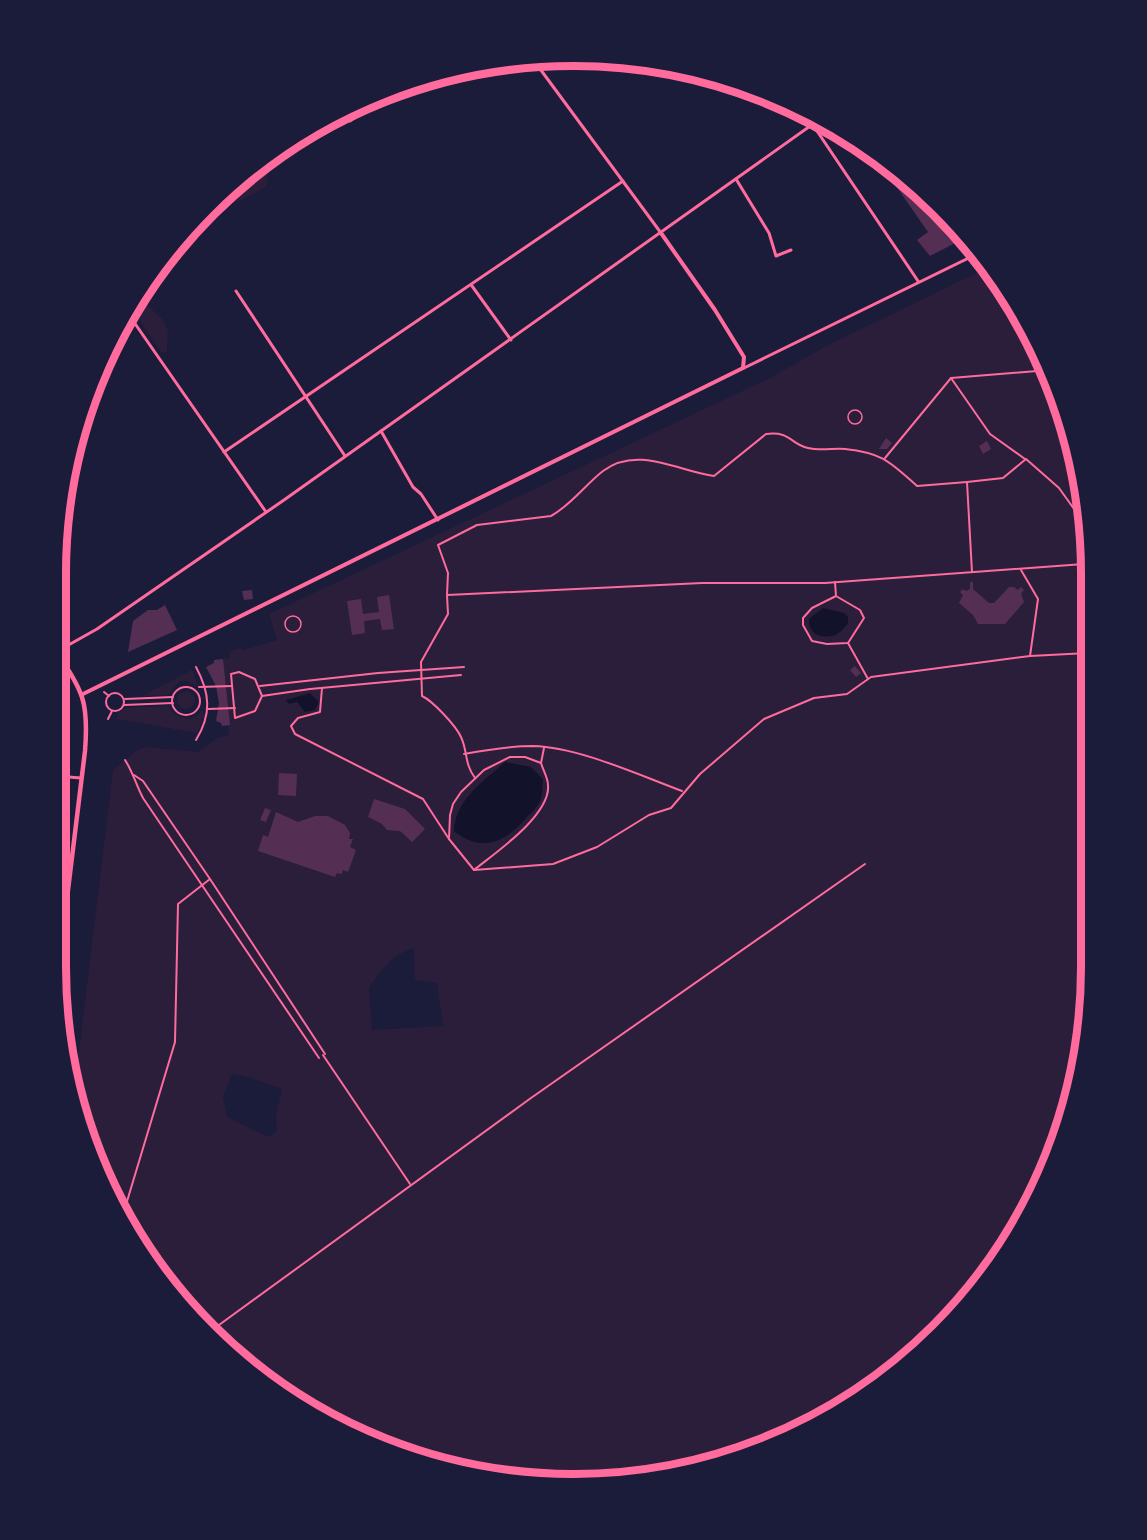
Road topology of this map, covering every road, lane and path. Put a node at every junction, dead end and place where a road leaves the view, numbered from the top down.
1 (539, 67) edge
2 (363, 112) edge
3 (348, 118) edge
4 (812, 126) edge
5 (814, 127) edge
6 (736, 179) junction
7 (623, 181) junction
8 (661, 233) junction
9 (790, 249) dead end
10 (970, 257) edge
11 (918, 281) junction
12 (472, 286) junction
13 (236, 291) dead end
14 (133, 321) edge
15 (511, 340) junction
16 (743, 368) junction
17 (1038, 371) edge
18 (951, 378) junction
19 (304, 396) junction
20 (856, 410) joint
21 (381, 430) junction
22 (224, 452) junction
23 (345, 456) junction
24 (885, 458) junction
25 (1026, 459) junction
26 (967, 483) junction
27 (266, 512) junction
28 (1078, 514) edge
29 (438, 520) junction
30 (1081, 565) edge
31 (1022, 570) junction
32 (972, 572) junction
33 (835, 582) junction
34 (447, 595) junction
35 (836, 596) junction
36 (292, 632) joint
37 (848, 643) junction
38 (66, 646) edge
39 (1081, 653) edge
40 (1030, 656) junction
41 (66, 667) edge
42 (196, 667) dead end
43 (464, 667) dead end
44 (421, 670) junction
45 (461, 675) dead end
46 (420, 678) junction
47 (868, 679) junction
48 (232, 686) junction
49 (260, 686) junction
50 (199, 687) dead end
51 (206, 687) junction
52 (322, 688) junction
53 (105, 692) dead end
54 (83, 694) junction
55 (109, 696) junction
56 (262, 696) junction
57 (173, 697) junction
58 (124, 699) junction
59 (200, 699) junction
60 (208, 699) junction
61 (172, 703) junction
62 (123, 706) junction
63 (235, 708) junction
64 (208, 709) junction
65 (112, 710) junction
66 (108, 719) dead end
67 (196, 740) dead end
68 (544, 748) junction
69 (464, 754) junction
70 (125, 760) dead end
71 (541, 763) junction
72 (134, 775) junction
73 (66, 777) edge
74 (82, 778) junction
75 (475, 778) junction
76 (683, 792) junction
77 (449, 838) junction
78 (865, 864) dead end
79 (474, 870) junction
80 (210, 879) junction
81 (202, 884) junction
82 (66, 907) edge
83 (319, 1059) dead end
84 (410, 1184) junction
85 (126, 1205) edge
86 (217, 1327) edge

1 - 7 street
2 - 3 street
4 - 6 street
5 - 11 street
6 - 8 street
6 - 9 street
7 - 8 street
7 - 12 street
8 - 15 street
8 - 16 street
10 - 11 street
11 - 16 street
12 - 15 street
12 - 19 street
13 - 19 street
14 - 22 street
15 - 21 street
16 - 29 street
17 - 18 street
18 - 24 street
18 - 25 street
19 - 22 street
19 - 23 street
20 - 20 path
21 - 23 street
21 - 29 street
22 - 27 street
23 - 27 street
24 - 26 street
24 - 34 street
25 - 26 street
25 - 28 street
26 - 32 street
27 - 38 street
29 - 54 street
30 - 31 street
31 - 32 street
31 - 40 street
32 - 33 street
33 - 34 street
33 - 35 street
34 - 44 street
35 - 37 street
35 - 37 street
36 - 36 path
37 - 47 street
39 - 40 street
40 - 47 street
41 - 54 main road
42 - 51 street
43 - 44 street
44 - 46 street
44 - 49 street
45 - 46 street
46 - 52 street
46 - 69 street
47 - 76 street
48 - 49 street
48 - 51 street
48 - 63 street
49 - 56 street
50 - 51 street
51 - 60 street
52 - 56 street
52 - 77 street
53 - 55 street
54 - 74 main road
55 - 58 street
55 - 65 street
56 - 63 street
57 - 58 street
57 - 59 street
57 - 61 street
58 - 62 street
59 - 60 street
59 - 61 street
60 - 64 street
61 - 62 street
62 - 65 street
63 - 64 street
64 - 67 street
65 - 66 street
68 - 69 street
68 - 71 street
68 - 76 street
69 - 75 street
70 - 72 street
71 - 75 street
71 - 79 street
72 - 80 street
72 - 81 street
73 - 74 street
74 - 82 main road
75 - 77 street
76 - 79 street
77 - 79 street
78 - 84 street
80 - 81 street
80 - 84 street
81 - 83 street
81 - 85 street
84 - 86 street

